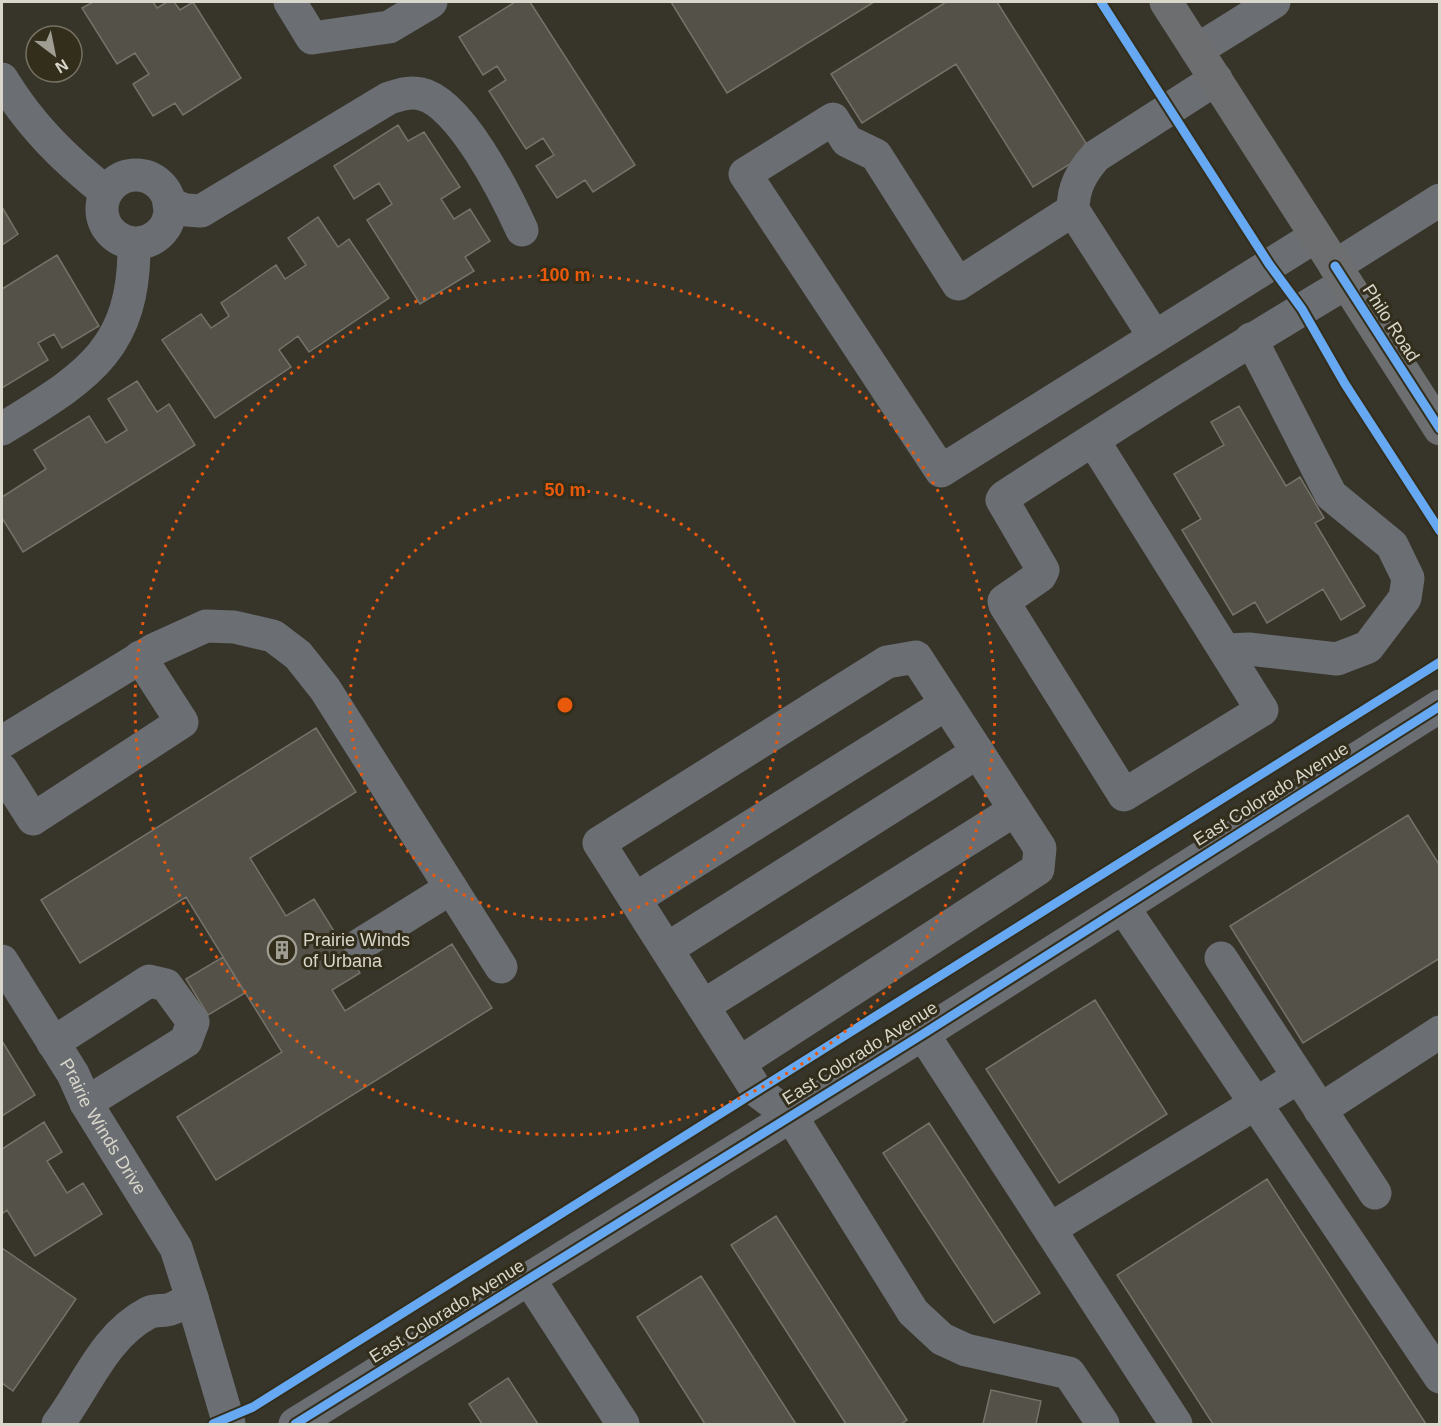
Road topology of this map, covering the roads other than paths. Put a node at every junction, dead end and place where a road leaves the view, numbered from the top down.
1 (290, 2) edge
2 (431, 2) edge
3 (1166, 2) edge
4 (1274, 2) edge
5 (1197, 50) junction
6 (2, 79) edge
7 (1216, 80) junction
8 (106, 192) junction
9 (1440, 200) edge
10 (169, 204) junction
11 (1073, 210) junction
12 (522, 230) dead end
13 (1316, 236) junction
14 (134, 244) junction
15 (1340, 275) junction
16 (1154, 336) junction
17 (1251, 339) junction
18 (2, 429) edge
19 (1440, 429) edge
20 (1093, 440) junction
21 (1226, 650) junction
22 (140, 657) junction
23 (946, 704) junction
24 (1440, 706) edge
25 (2, 742) edge
26 (978, 752) junction
27 (2, 770) edge
28 (1015, 810) junction
29 (451, 888) junction
30 (635, 898) junction
31 (1123, 907) junction
32 (361, 944) dead end
33 (667, 949) junction
34 (1221, 958) dead end
35 (2, 961) edge
36 (501, 967) dead end
37 (703, 1006) junction
38 (1440, 1032) edge
39 (923, 1034) junction
40 (53, 1043) junction
41 (739, 1063) junction
42 (1299, 1077) junction
43 (86, 1103) junction
44 (1255, 1104) junction
45 (1320, 1110) junction
46 (791, 1116) junction
47 (1375, 1193) dead end
48 (1050, 1229) junction
49 (529, 1279) junction
50 (192, 1298) junction
51 (1440, 1377) edge
52 (1100, 1423) edge
53 (58, 1425) edge
54 (229, 1425) edge
55 (295, 1425) edge
56 (622, 1425) edge
57 (1176, 1425) edge

1 - 2 street
3 - 5 main road, Philo Road
4 - 5 street
5 - 7 main road, Philo Road
6 - 8 street
7 - 11 street
7 - 13 main road, Philo Road
8 - 10 street
8 - 14 street
9 - 15 street
10 - 12 street
10 - 14 street
11 - 16 street
11 - 16 street
13 - 15 main road, Philo Road
13 - 16 street
14 - 18 street
15 - 17 street
15 - 19 main road, Philo Road
17 - 20 street
17 - 21 street
20 - 21 street
20 - 21 street
22 - 25 street
22 - 27 street
22 - 29 street
23 - 26 street
23 - 30 street
23 - 30 street
24 - 31 street, East Colorado Avenue
26 - 28 street
26 - 33 street
28 - 37 street
28 - 41 street
29 - 32 street
29 - 36 street
30 - 33 street
31 - 39 street, East Colorado Avenue
31 - 44 street
33 - 37 street
34 - 42 street
35 - 40 street, Prairie Winds Drive
37 - 41 street
38 - 45 street
39 - 46 street, East Colorado Avenue
39 - 48 street
40 - 43 street, Prairie Winds Drive
40 - 43 street
41 - 46 street
42 - 44 street
42 - 45 street
43 - 50 street, Prairie Winds Drive
44 - 48 street
44 - 51 street
45 - 47 street
46 - 49 street, East Colorado Avenue
46 - 52 street
48 - 57 street
49 - 55 street, East Colorado Avenue
49 - 56 street
50 - 53 street
50 - 54 street, Prairie Winds Drive

